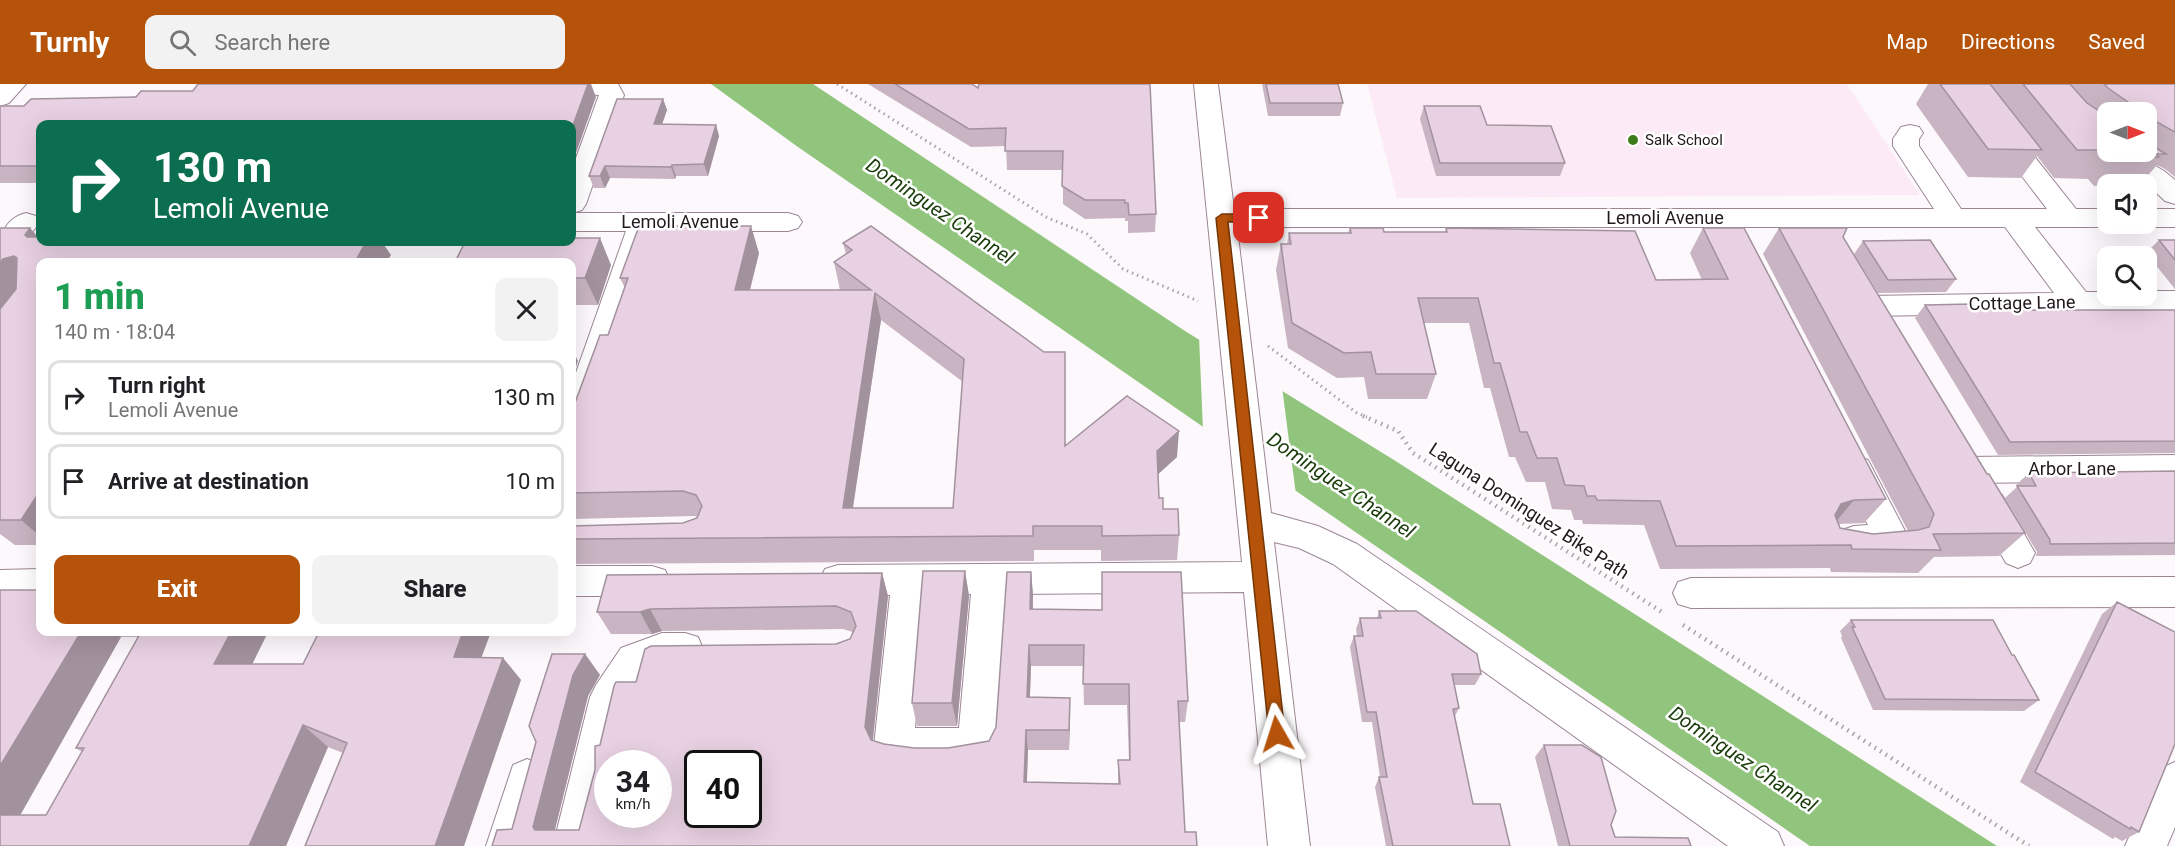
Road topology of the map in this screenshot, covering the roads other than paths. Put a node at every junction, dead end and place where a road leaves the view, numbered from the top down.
1 (14, 84) edge
2 (1206, 84) edge
3 (1964, 84) edge
4 (572, 88) edge
5 (0, 98) edge
6 (1910, 133) dead end
7 (2130, 162) edge
8 (576, 193) edge
9 (2175, 195) edge
10 (1222, 218) junction
11 (2068, 218) junction
12 (2097, 218) edge
13 (2157, 218) edge
14 (2175, 218) edge
15 (1729, 219) junction
16 (1954, 219) junction
17 (2014, 219) junction
18 (22, 222) edge
19 (576, 222) edge
20 (643, 222) junction
21 (788, 222) dead end
22 (1745, 250) edge
23 (0, 254) edge
24 (2175, 301) edge
25 (2078, 303) junction
26 (1886, 334) edge
27 (576, 416) edge
28 (1952, 441) edge
29 (1845, 447) edge
30 (2175, 468) edge
31 (1970, 470) junction
32 (1254, 523) junction
33 (1834, 540) edge
34 (2018, 553) edge
35 (1259, 577) junction
36 (909, 579) junction
37 (990, 579) junction
38 (805, 580) edge
39 (576, 581) edge
40 (689, 581) edge
41 (36, 584) edge
42 (0, 585) edge
43 (2175, 592) edge
44 (1677, 609) road end
45 (718, 648) edge
46 (531, 761) edge
47 (2175, 781) edge
48 (507, 846) edge
49 (574, 846) edge
50 (1289, 846) edge
51 (1762, 846) edge
52 (2146, 846) edge

1 - 5 street
2 - 10 street
3 - 11 street
4 - 8 street
6 - 16 street
7 - 9 street
10 - 15 street, Lemoli Avenue
10 - 32 street
11 - 12 street, Lemoli Avenue
11 - 17 street, Lemoli Avenue
13 - 14 street
15 - 16 street, Lemoli Avenue
15 - 22 street
16 - 17 street, Lemoli Avenue
17 - 25 street
18 - 23 street
19 - 20 street, Lemoli Avenue
20 - 21 street, Lemoli Avenue
20 - 27 street
24 - 25 street, Cottage Lane
25 - 26 street, Cottage Lane
28 - 31 street
29 - 33 street
30 - 31 street, Arbor Lane
31 - 34 street
32 - 35 street
32 - 51 street
35 - 37 street
35 - 50 street
36 - 37 street
36 - 37 street
36 - 38 street
39 - 40 street
41 - 42 street
43 - 44 street
45 - 49 street
46 - 48 street
47 - 52 street

